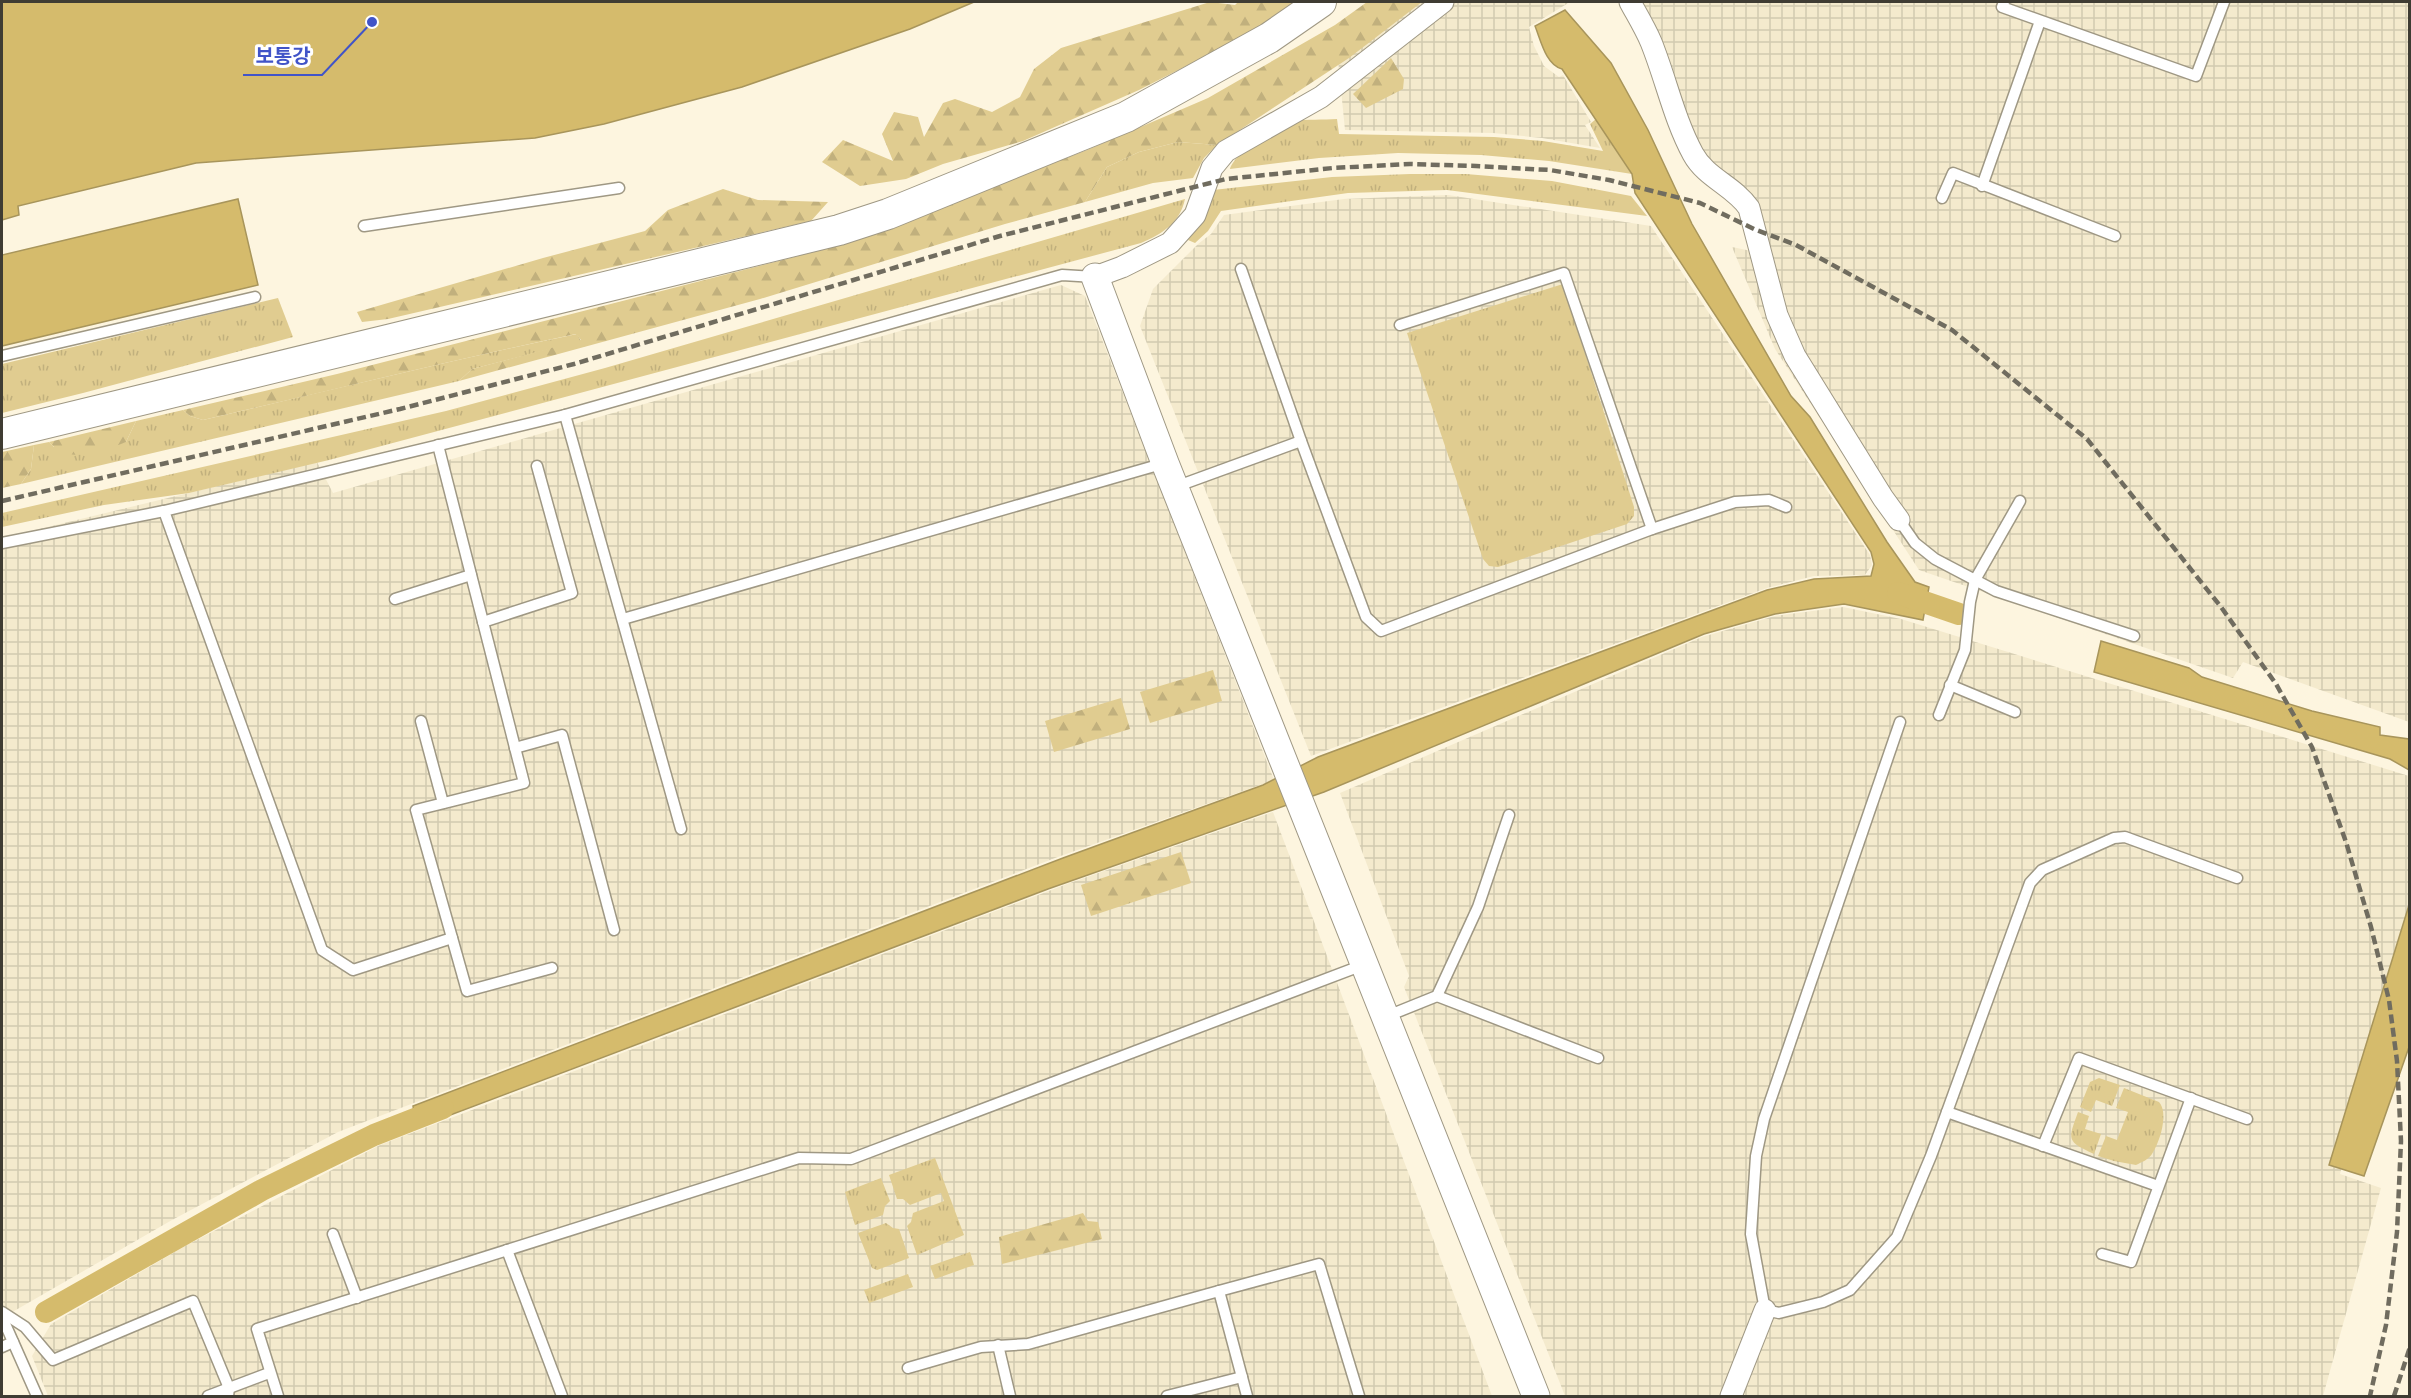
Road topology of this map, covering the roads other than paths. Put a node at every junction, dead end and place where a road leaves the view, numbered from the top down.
1 (1322, 2) edge
2 (1443, 2) edge
3 (1630, 2) edge
4 (2004, 2) edge
5 (2224, 2) edge
6 (2040, 21) junction
7 (1982, 186) junction
8 (620, 188) dead end
9 (1942, 198) dead end
10 (364, 226) dead end
11 (2115, 236) dead end
12 (1241, 269) dead end
13 (1095, 277) junction
14 (255, 297) dead end
15 (1400, 325) dead end
16 (2, 356) edge
17 (565, 415) junction
18 (2, 434) edge
19 (1301, 441) junction
20 (438, 445) junction
21 (537, 466) dead end
22 (1170, 475) junction
23 (2020, 501) dead end
24 (1786, 507) dead end
25 (164, 511) junction
26 (1899, 520) joint
27 (1652, 529) junction
28 (2, 543) edge
29 (471, 575) junction
30 (1975, 580) junction
31 (395, 599) dead end
32 (623, 619) junction
33 (483, 622) junction
34 (2134, 636) dead end
35 (1950, 685) junction
36 (2015, 712) dead end
37 (1939, 715) dead end
38 (420, 721) dead end
39 (1900, 722) dead end
40 (515, 747) junction
41 (443, 803) junction
42 (1509, 815) dead end
43 (681, 829) dead end
44 (2236, 878) dead end
45 (614, 930) dead end
46 (452, 938) junction
47 (1364, 964) junction
48 (552, 968) dead end
49 (1437, 996) junction
50 (1384, 1017) junction
51 (1598, 1058) dead end
52 (2191, 1098) junction
53 (1947, 1112) junction
54 (2247, 1119) dead end
55 (2043, 1146) junction
56 (2158, 1186) junction
57 (333, 1234) dead end
58 (507, 1250) junction
59 (2102, 1254) dead end
60 (1219, 1291) junction
61 (357, 1298) junction
62 (1765, 1310) junction
63 (2, 1312) edge
64 (2, 1317) edge
65 (12, 1342) junction
66 (998, 1345) junction
67 (2, 1347) edge
68 (908, 1368) dead end
69 (269, 1372) junction
70 (1242, 1377) junction
71 (228, 1392) edge
72 (37, 1396) edge
73 (208, 1396) edge
74 (278, 1396) edge
75 (562, 1396) edge
76 (1010, 1396) edge
77 (1167, 1396) edge
78 (1247, 1396) edge
79 (1359, 1396) edge
80 (1536, 1396) edge
81 (1731, 1396) edge

1 - 18 main road
2 - 13 street
3 - 26 street
4 - 6 lane
5 - 6 lane
6 - 7 lane
7 - 9 lane
7 - 11 lane
8 - 10 lane
12 - 19 lane
13 - 17 lane
13 - 22 street
14 - 16 lane
15 - 27 lane
17 - 20 lane
17 - 32 lane
19 - 22 lane
19 - 27 lane
20 - 25 lane
20 - 29 lane
21 - 33 lane
22 - 32 lane
22 - 47 street
23 - 30 lane
24 - 27 lane
25 - 28 lane
25 - 46 lane
26 - 30 lane
29 - 31 lane
29 - 33 lane
30 - 34 lane
30 - 35 lane
32 - 43 lane
33 - 40 lane
35 - 36 lane
35 - 37 lane
38 - 41 lane
39 - 62 lane
40 - 41 lane
40 - 45 lane
41 - 46 lane
42 - 49 lane
44 - 53 lane
46 - 48 lane
47 - 50 street
47 - 58 lane
49 - 50 lane
49 - 51 lane
50 - 80 street
52 - 54 lane
52 - 55 lane
52 - 56 lane
53 - 55 lane
53 - 62 lane
55 - 56 lane
56 - 59 lane
57 - 61 lane
58 - 61 lane
58 - 75 lane
60 - 66 lane
60 - 70 lane
60 - 79 lane
61 - 69 lane
62 - 81 street
63 - 71 lane
64 - 65 lane
65 - 67 lane
65 - 72 lane
66 - 68 lane
66 - 76 lane
69 - 71 lane
69 - 74 lane
70 - 77 lane
70 - 78 lane
71 - 73 lane

